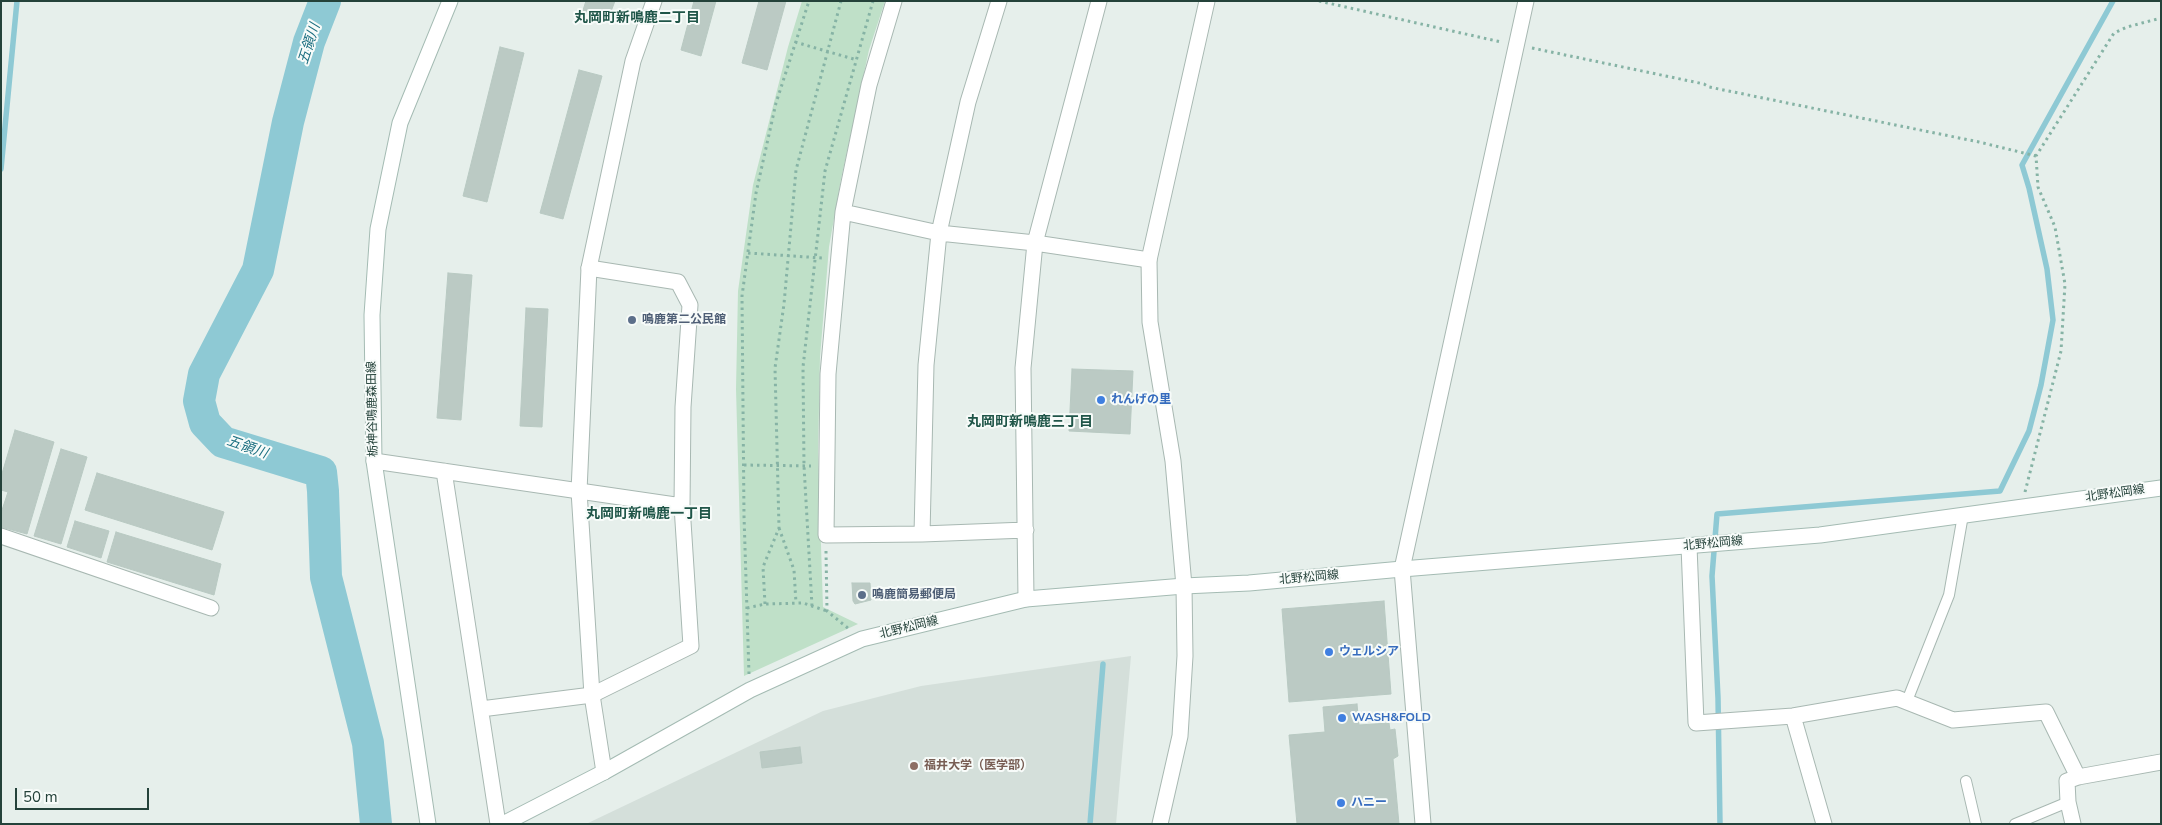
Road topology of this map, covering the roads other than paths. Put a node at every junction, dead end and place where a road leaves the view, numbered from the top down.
1 (450, 1) edge
2 (654, 1) edge
3 (894, 1) edge
4 (999, 1) edge
5 (1099, 1) edge
6 (1526, 1) edge
7 (1204, 3) edge
8 (843, 212) junction
9 (939, 233) junction
10 (1034, 243) junction
11 (1149, 260) junction
12 (590, 268) junction
13 (374, 460) junction
14 (444, 471) junction
15 (2161, 488) edge
16 (579, 491) junction
17 (682, 506) junction
18 (1963, 515) junction
19 (1026, 530) junction
20 (922, 534) junction
21 (1, 536) edge
22 (1689, 546) junction
23 (1402, 569) junction
24 (1184, 586) junction
25 (1026, 599) junction
26 (211, 608) dead end
27 (592, 695) junction
28 (1907, 701) junction
29 (481, 709) junction
30 (1794, 716) junction
31 (2161, 762) edge
32 (604, 772) junction
33 (2078, 777) junction
34 (1966, 780) dead end
35 (2068, 802) junction
36 (428, 824) edge
37 (498, 824) edge
38 (503, 824) edge
39 (1160, 824) edge
40 (1422, 824) edge
41 (1824, 824) edge
42 (1976, 824) edge
43 (2016, 824) edge
44 (2073, 824) edge

1 - 13 street, 栃神谷鳴鹿森田線
2 - 12 street
3 - 8 street
4 - 9 street
5 - 10 street
6 - 23 street
7 - 11 street
8 - 9 street
8 - 20 street
9 - 10 street
9 - 20 street
10 - 11 street
10 - 19 street
11 - 24 street
12 - 16 street
12 - 17 street
13 - 14 street
13 - 36 street, 栃神谷鳴鹿森田線
14 - 16 street
14 - 29 street
15 - 18 street, 北野松岡線
16 - 17 street
16 - 27 street
17 - 27 street
18 - 22 street, 北野松岡線
18 - 28 lane
19 - 20 street
19 - 25 street
21 - 26 street
22 - 23 street, 北野松岡線
22 - 30 street
23 - 24 street, 北野松岡線
23 - 40 street
24 - 25 street, 北野松岡線
24 - 39 street
25 - 32 street, 北野松岡線
27 - 29 street
27 - 32 street
28 - 30 street
28 - 33 street
29 - 37 street
30 - 41 street
31 - 33 street
32 - 38 street, 北野松岡線
33 - 35 street
34 - 42 lane
35 - 43 lane
35 - 44 street

